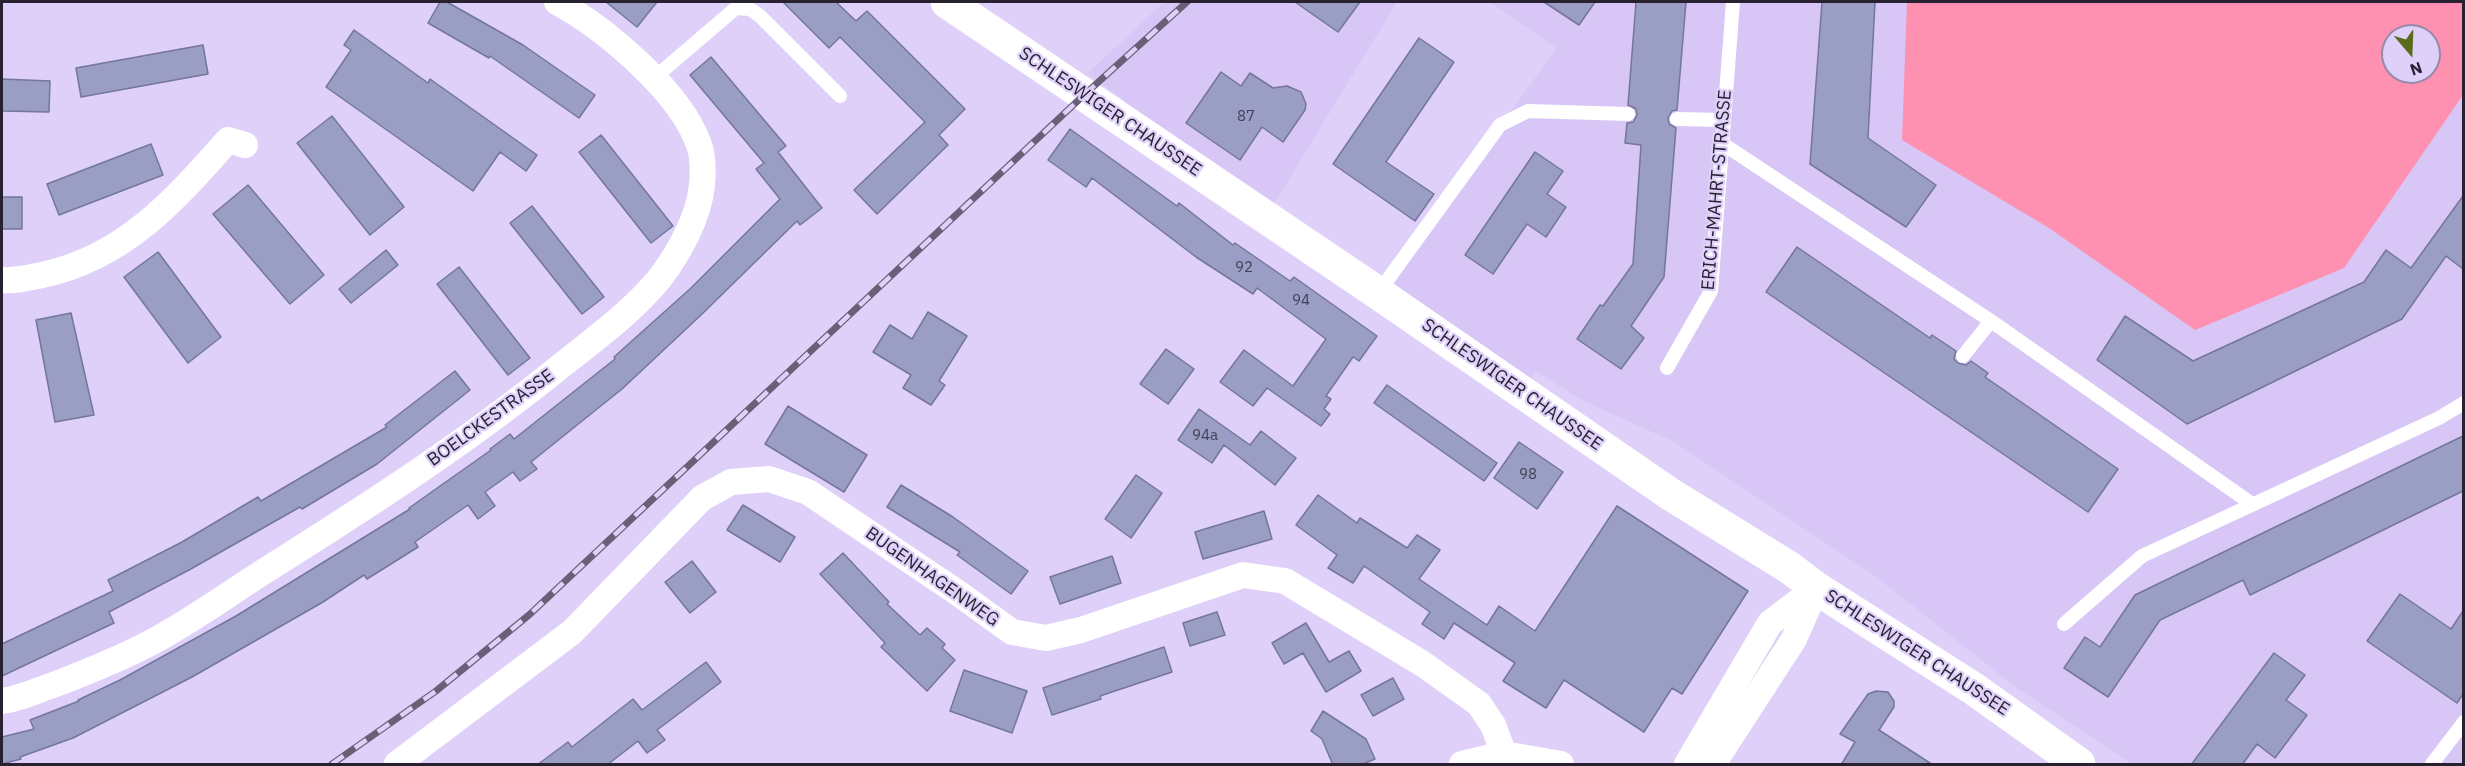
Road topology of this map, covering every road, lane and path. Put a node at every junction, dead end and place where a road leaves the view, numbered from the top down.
1 (557, 2) edge
2 (947, 2) edge
3 (1733, 2) edge
4 (653, 79) junction
5 (840, 96) dead end
6 (1628, 114) dead end
7 (1677, 119) dead end
8 (1724, 120) junction
9 (1723, 144) junction
10 (245, 145) dead end
11 (2, 280) edge
12 (1378, 293) junction
13 (1991, 321) junction
14 (1964, 356) dead end
15 (1667, 368) dead end
16 (2463, 403) edge
17 (2252, 504) junction
18 (1816, 588) junction
19 (2064, 624) dead end
20 (2, 701) edge
21 (2463, 722) edge
22 (1504, 754) junction
23 (397, 765) edge
24 (1462, 765) edge
25 (1562, 765) edge
26 (1687, 765) edge
27 (1713, 765) edge
28 (2079, 765) edge
29 (2432, 765) edge

1 - 4 street, BOELCKESTRASSE
2 - 12 main road, SCHLESWIGER CHAUSSEE
3 - 8 lane, ERICH-MAHRT-STRASSE
4 - 5 lane
4 - 20 street, BOELCKESTRASSE
6 - 12 lane
7 - 8 lane
8 - 9 lane, ERICH-MAHRT-STRASSE
9 - 13 lane
9 - 15 lane, ERICH-MAHRT-STRASSE
10 - 11 street
12 - 18 main road, SCHLESWIGER CHAUSSEE
13 - 14 lane
13 - 17 lane
16 - 17 lane
17 - 19 lane
18 - 26 street
18 - 27 street
18 - 28 main road, SCHLESWIGER CHAUSSEE
21 - 29 lane
22 - 23 street, BUGENHAGENWEG
22 - 24 street
22 - 25 street

